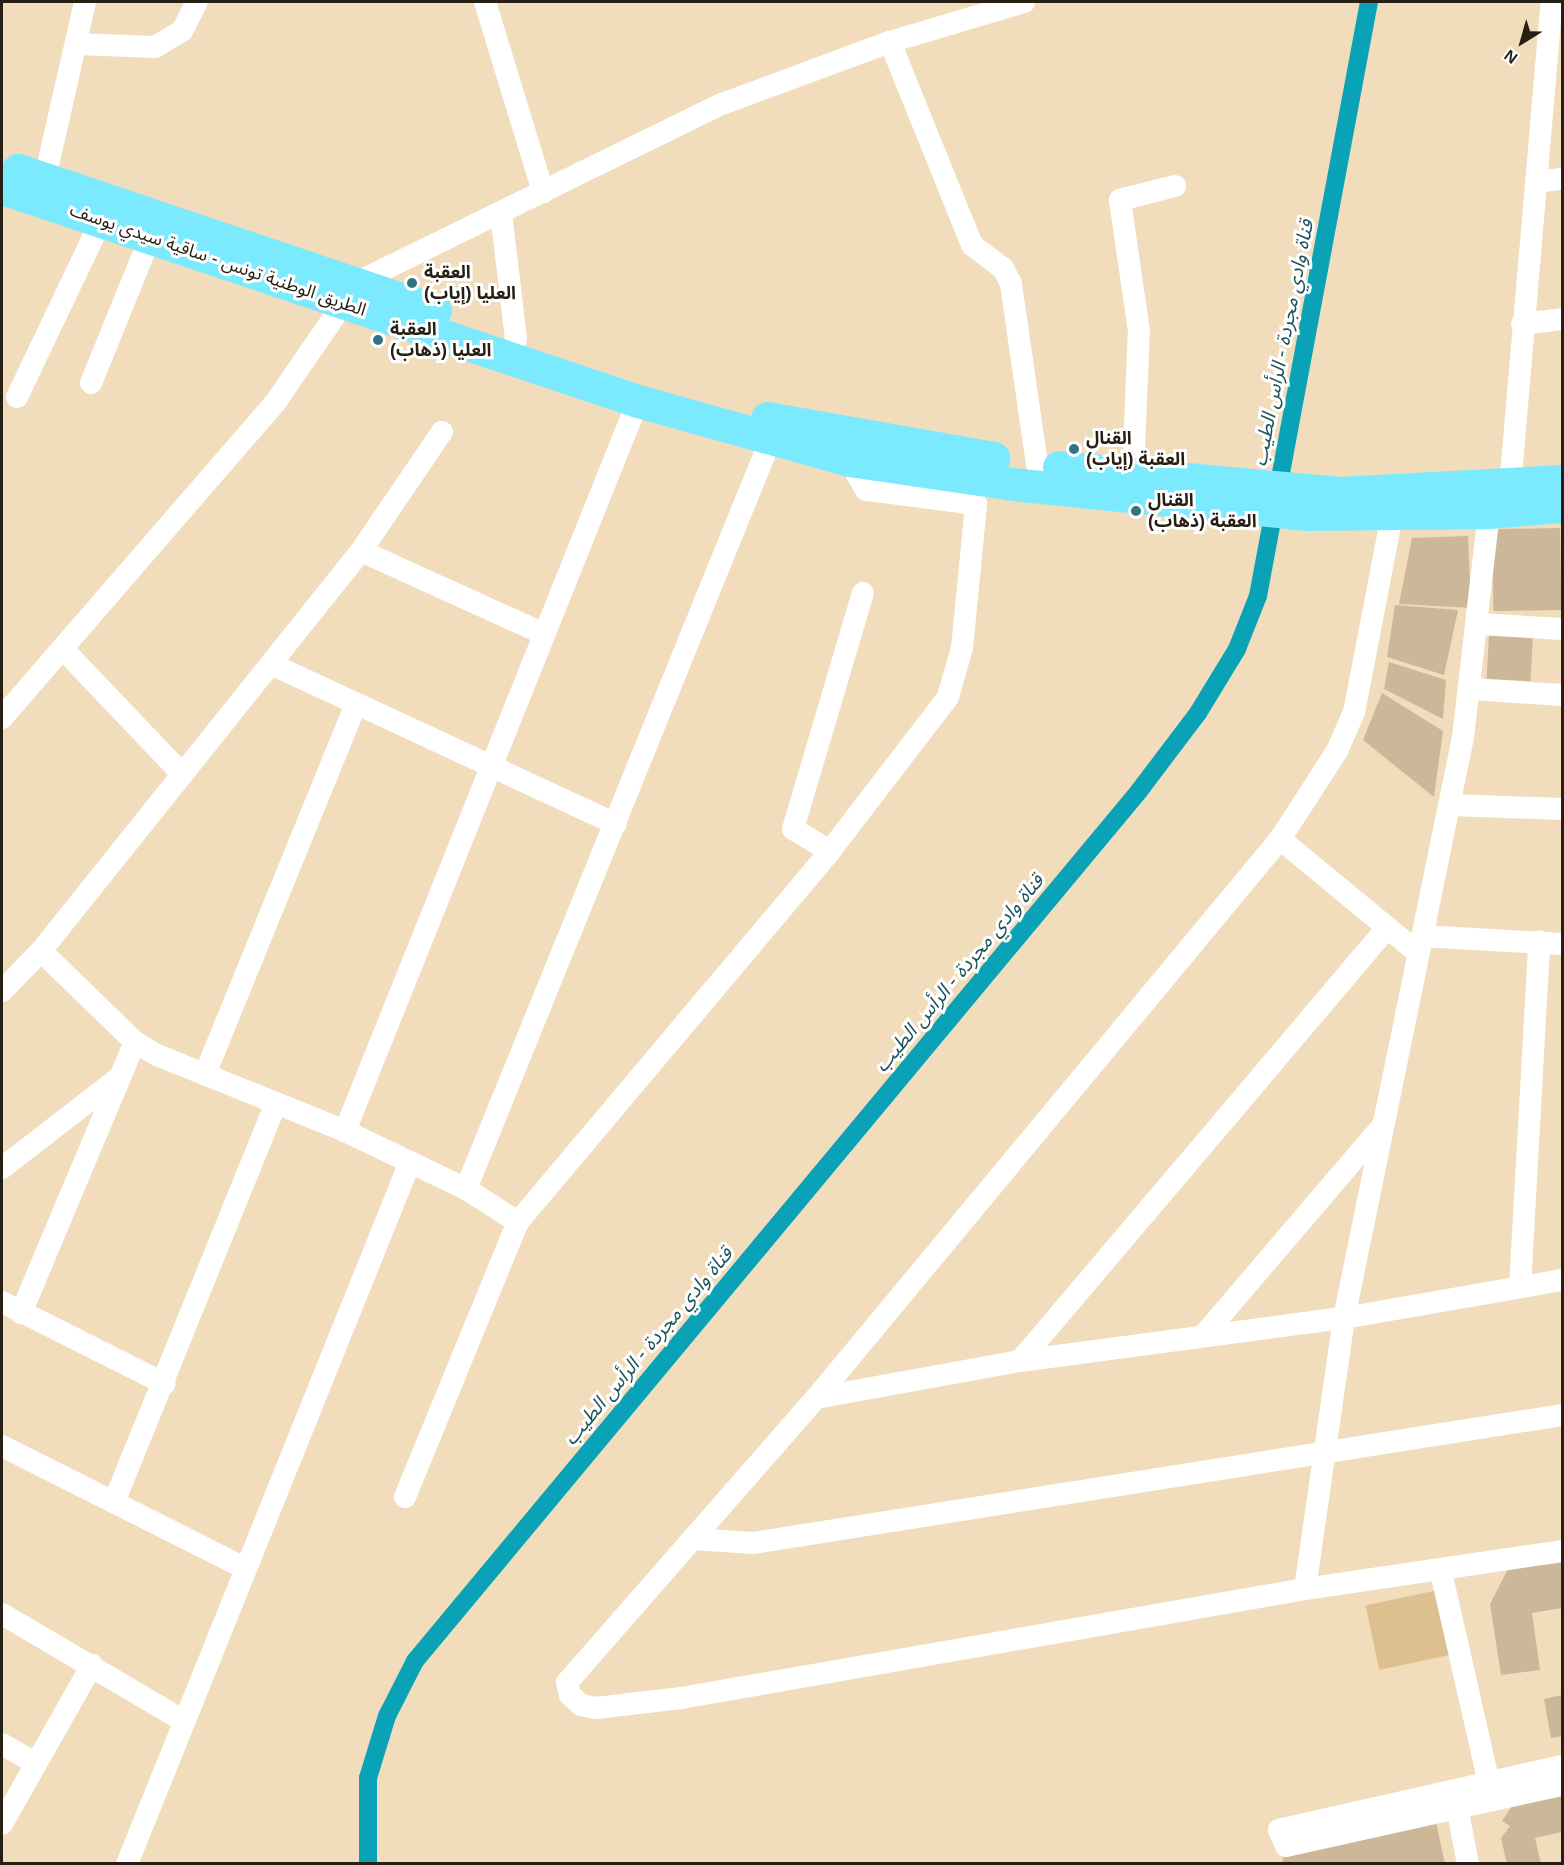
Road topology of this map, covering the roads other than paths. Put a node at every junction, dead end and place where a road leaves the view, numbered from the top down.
1 (85, 2) edge
2 (197, 2) edge
3 (485, 2) edge
4 (1024, 2) edge
5 (1552, 2) edge
6 (890, 42) junction
7 (77, 44) junction
8 (1556, 49) edge
9 (2, 166) edge
10 (45, 178) junction
11 (1563, 179) edge
12 (1536, 182) junction
13 (1175, 186) dead end
14 (2, 188) edge
15 (543, 192) junction
16 (501, 213) junction
17 (101, 221) junction
18 (150, 238) junction
19 (351, 292) junction
20 (1563, 319) edge
21 (1522, 324) junction
22 (516, 339) junction
23 (91, 383) dead end
24 (17, 397) dead end
25 (638, 401) junction
26 (442, 432) dead end
27 (770, 441) junction
28 (849, 460) junction
29 (1037, 464) junction
30 (1563, 465) edge
31 (1133, 472) junction
32 (1511, 480) junction
33 (1563, 481) edge
34 (1223, 494) junction
35 (1307, 502) junction
36 (1563, 506) edge
37 (1489, 512) junction
38 (1392, 515) junction
39 (361, 551) junction
40 (862, 593) dead end
41 (1478, 624) junction
42 (1563, 629) edge
43 (544, 634) junction
44 (63, 649) junction
45 (272, 664) junction
46 (1470, 689) junction
47 (1563, 695) edge
48 (355, 706) junction
49 (2, 718) edge
50 (495, 764) junction
51 (182, 774) junction
52 (1450, 805) junction
53 (1563, 810) edge
54 (616, 824) junction
55 (1280, 839) junction
56 (830, 852) junction
57 (1387, 928) junction
58 (1539, 942) junction
59 (1420, 944) junction
60 (1563, 944) edge
61 (41, 951) junction
62 (2, 991) edge
63 (135, 1042) junction
64 (205, 1074) junction
65 (118, 1077) junction
66 (275, 1105) junction
67 (1384, 1124) junction
68 (345, 1131) junction
69 (410, 1162) junction
70 (2, 1167) edge
71 (466, 1189) junction
72 (518, 1222) junction
73 (1563, 1280) edge
74 (1520, 1287) junction
75 (11, 1307) edge
76 (1344, 1318) junction
77 (1203, 1336) junction
78 (1020, 1361) junction
79 (165, 1384) junction
80 (816, 1398) junction
81 (1563, 1415) edge
82 (2, 1446) edge
83 (1321, 1450) junction
84 (405, 1497) dead end
85 (114, 1502) junction
86 (693, 1539) junction
87 (1563, 1551) edge
88 (245, 1568) junction
89 (1441, 1572) junction
90 (1305, 1589) junction
91 (2, 1614) edge
92 (92, 1665) junction
93 (184, 1721) junction
94 (2, 1744) edge
95 (36, 1764) junction
96 (1563, 1766) edge
97 (1563, 1785) edge
98 (1491, 1792) junction
99 (1456, 1801) junction
100 (2, 1824) edge
101 (128, 1863) edge
102 (1468, 1863) edge

1 - 7 street
2 - 7 street
3 - 15 street
4 - 6 street
5 - 8 street
6 - 15 street
6 - 29 street
7 - 10 street
8 - 12 street
9 - 10 highway, الطريق الوطنية تونس - ساقية سيدي يوسف
10 - 19 highway, الطريق الوطنية تونس - ساقية سيدي يوسف
11 - 12 street
12 - 21 street
13 - 31 street
14 - 17 highway, الطريق الوطنية تونس - ساقية سيدي يوسف
15 - 16 street
16 - 19 street
16 - 22 street
17 - 18 highway, الطريق الوطنية تونس - ساقية سيدي يوسف
17 - 24 street
18 - 19 highway, الطريق الوطنية تونس - ساقية سيدي يوسف
18 - 23 street
19 - 22 highway, الطريق الوطنية تونس - ساقية سيدي يوسف
19 - 25 highway, الطريق الوطنية تونس - ساقية سيدي يوسف
19 - 44 street
20 - 21 street
21 - 32 street
22 - 29 highway, الطريق الوطنية تونس - ساقية سيدي يوسف
25 - 27 highway, الطريق الوطنية تونس - ساقية سيدي يوسف
25 - 43 street
26 - 39 street
27 - 28 highway, الطريق الوطنية تونس - ساقية سيدي يوسف
27 - 54 street
28 - 34 highway, الطريق الوطنية تونس - ساقية سيدي يوسف
28 - 56 street
29 - 31 highway, الطريق الوطنية تونس - ساقية سيدي يوسف
30 - 32 street
31 - 34 highway, الطريق الوطنية تونس - ساقية سيدي يوسف
32 - 33 highway, الطريق الوطنية تونس - ساقية سيدي يوسف
32 - 35 highway, الطريق الوطنية تونس - ساقية سيدي يوسف
34 - 35 highway, الطريق الوطنية تونس - ساقية سيدي يوسف
35 - 38 highway, الطريق الوطنية تونس - ساقية سيدي يوسف
36 - 37 highway, الطريق الوطنية تونس - ساقية سيدي يوسف
37 - 38 highway, الطريق الوطنية تونس - ساقية سيدي يوسف
37 - 41 street
38 - 55 street
39 - 43 street
39 - 45 street
40 - 56 street
41 - 42 street
41 - 46 street
43 - 50 street
44 - 49 street
44 - 51 street
45 - 48 street
45 - 51 street
46 - 47 street
46 - 52 street
48 - 50 street
48 - 64 street
50 - 54 street
50 - 68 street
51 - 61 street
52 - 53 street
52 - 59 street
54 - 71 street
55 - 57 street
55 - 80 street
56 - 72 street
57 - 59 street
57 - 78 street
58 - 59 street
58 - 60 street
58 - 74 street
59 - 67 street
61 - 62 street
61 - 63 street
63 - 64 street
63 - 65 street
64 - 66 street
65 - 70 street
65 - 75 street
66 - 68 street
66 - 79 street
67 - 76 street
67 - 77 street
68 - 69 street
69 - 71 street
69 - 88 street
71 - 72 street
72 - 84 street
73 - 74 street
74 - 76 street
75 - 79 street
76 - 77 street
76 - 83 street
77 - 78 street
78 - 80 street
79 - 85 street
80 - 86 street
81 - 83 street
82 - 85 street
83 - 86 street
83 - 90 street
85 - 88 street
86 - 90 street
87 - 89 street
88 - 93 street
89 - 90 street
89 - 98 street
91 - 92 street
92 - 93 street
92 - 95 street
93 - 101 street
94 - 95 street
95 - 100 street
96 - 98 street
97 - 98 street
98 - 99 street
99 - 99 street
99 - 102 street

